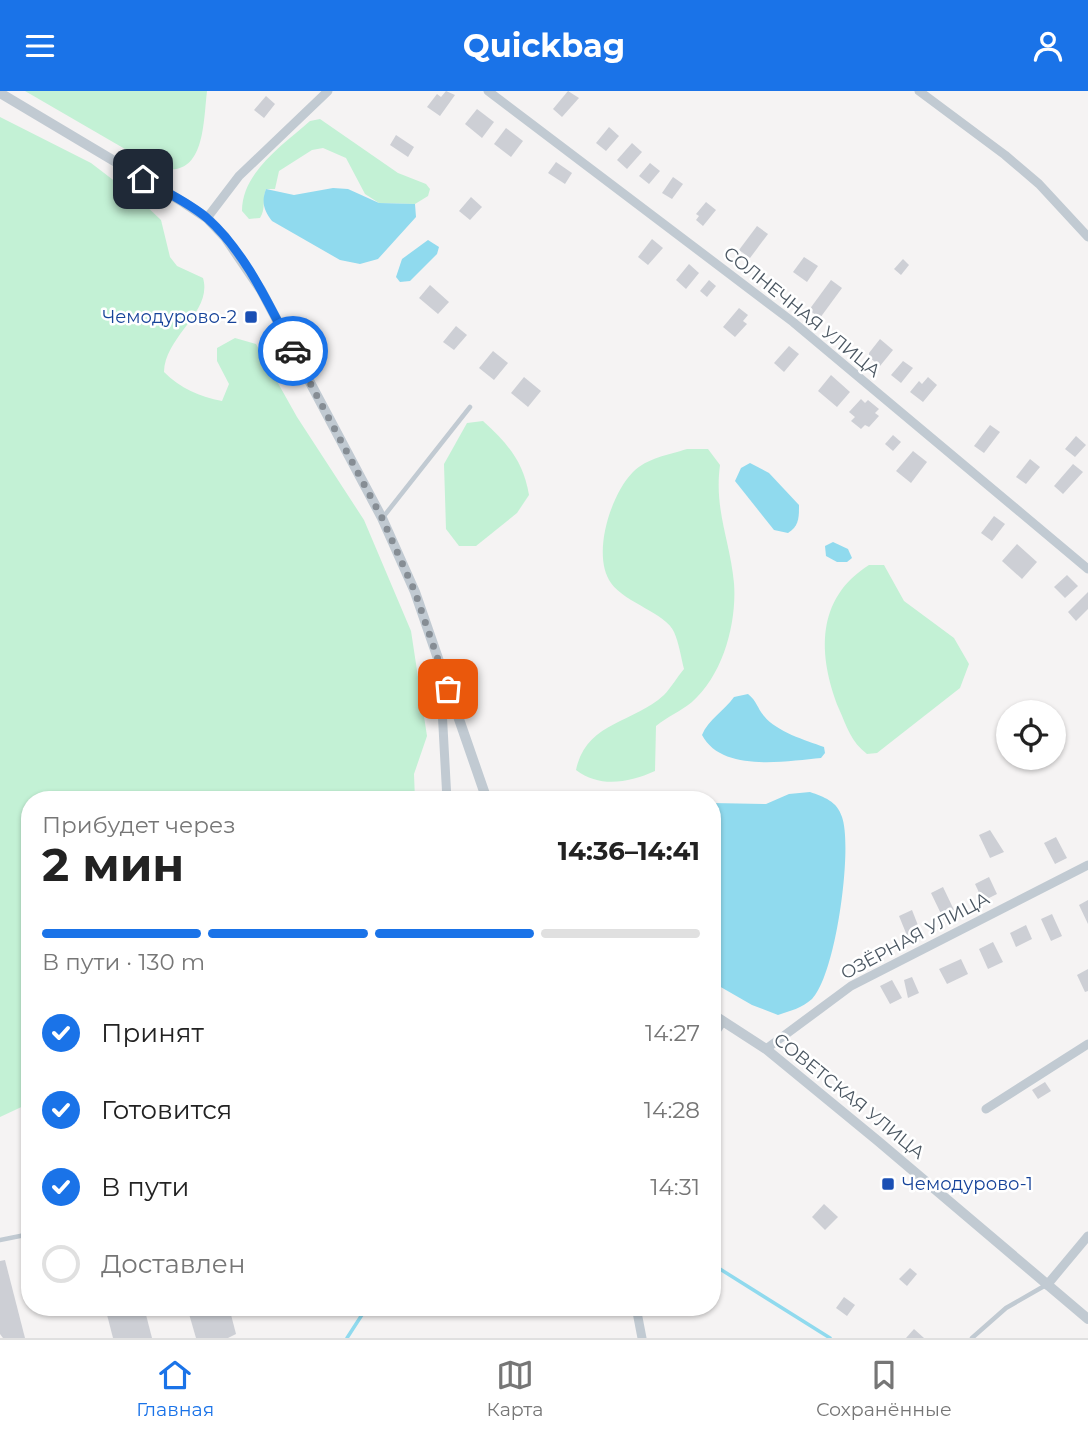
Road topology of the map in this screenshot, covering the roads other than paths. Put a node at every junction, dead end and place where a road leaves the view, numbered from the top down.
1 (328, 91) edge
2 (488, 91) edge
3 (919, 91) edge
4 (0, 93) edge
5 (208, 218) junction
6 (1088, 237) edge
7 (470, 407) dead end
8 (382, 518) junction
9 (1088, 569) edge
10 (439, 663) junction
11 (446, 791) edge
12 (484, 791) edge
13 (1088, 865) edge
14 (723, 1021) joint
15 (721, 1024) edge
16 (1088, 1044) edge
17 (766, 1049) junction
18 (986, 1109) dead end
19 (21, 1236) edge
20 (1088, 1237) edge
21 (0, 1240) edge
22 (1047, 1285) junction
23 (638, 1316) edge
24 (1088, 1319) edge
25 (642, 1338) edge
26 (972, 1338) edge

1 - 5 street
2 - 9 street, СОЛНЕЧНАЯ УЛИЦА
3 - 6 street
4 - 5 street
5 - 8 street
7 - 8 lane
8 - 10 street
10 - 11 street
10 - 12 street
13 - 17 street, ОЗЁРНАЯ УЛИЦА
14 - 15 street
14 - 17 street, СОВЕТСКАЯ УЛИЦА
16 - 18 street
17 - 22 street, СОВЕТСКАЯ УЛИЦА
19 - 21 lane
20 - 22 street
22 - 24 street, СОВЕТСКАЯ УЛИЦА
22 - 26 lane
23 - 25 street

